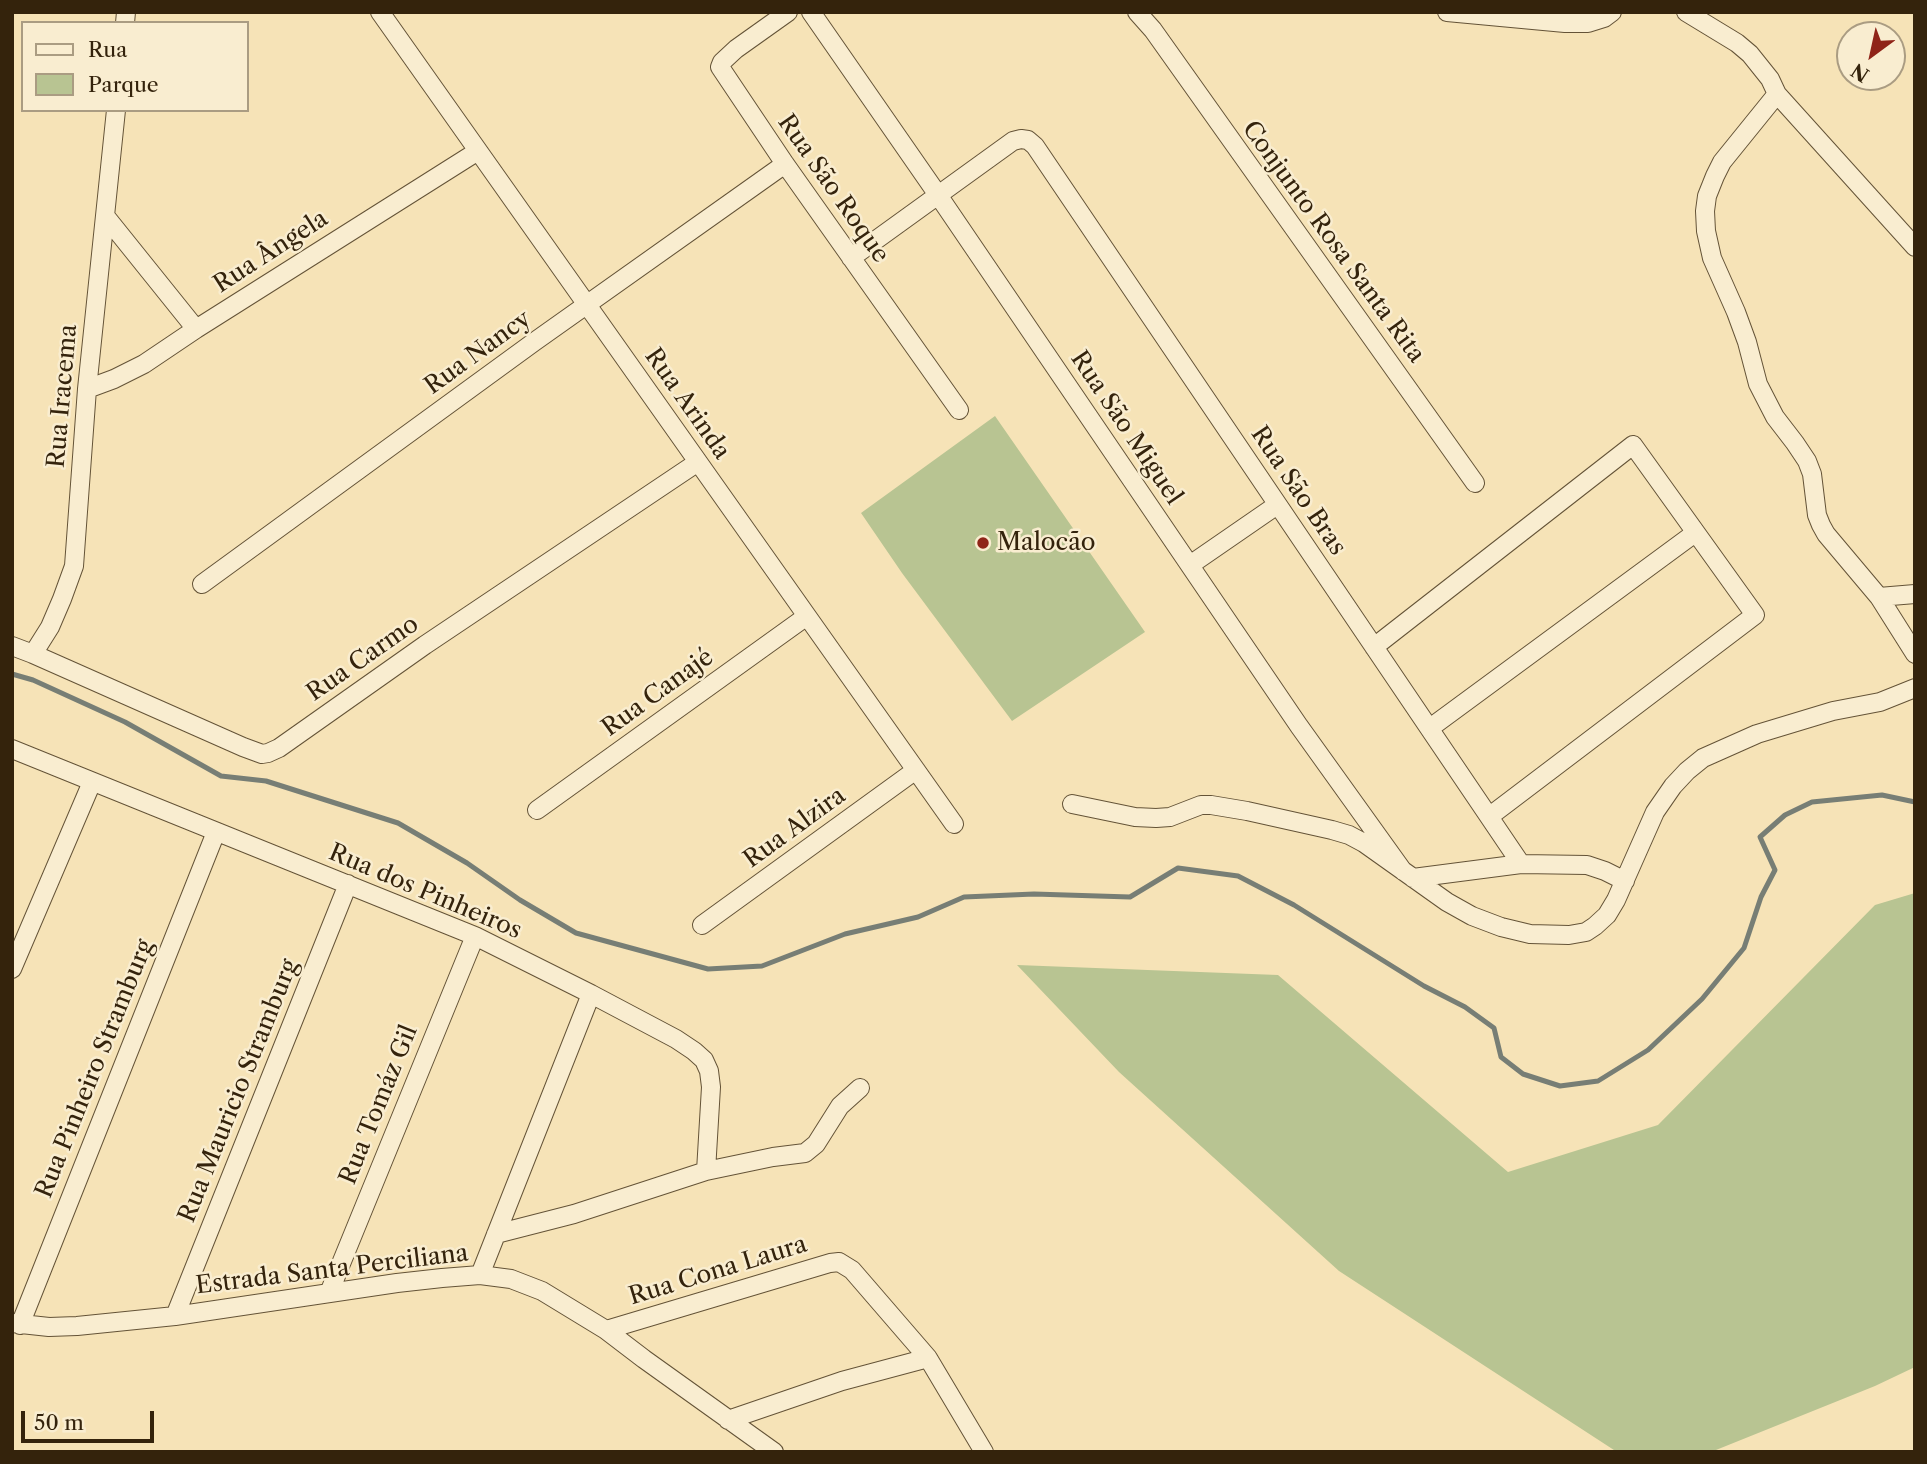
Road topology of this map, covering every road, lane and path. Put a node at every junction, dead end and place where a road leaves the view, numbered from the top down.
1 (380, 12) edge
2 (788, 12) edge
3 (811, 12) edge
4 (1137, 12) edge
5 (1159, 12) edge
6 (1447, 12) edge
7 (1612, 12) edge
8 (1686, 12) edge
9 (1153, 30) junction
10 (1777, 94) junction
11 (116, 112) edge
12 (478, 151) junction
13 (785, 164) junction
14 (939, 195) junction
15 (106, 217) junction
16 (1915, 247) edge
17 (851, 258) junction
18 (587, 305) junction
19 (196, 329) junction
20 (87, 389) junction
21 (958, 411) dead end
22 (698, 462) junction
23 (1475, 483) dead end
24 (1277, 505) junction
25 (1695, 533) junction
26 (1190, 565) junction
27 (202, 584) dead end
28 (1915, 594) edge
29 (1879, 597) junction
30 (807, 616) junction
31 (12, 646) edge
32 (1374, 647) junction
33 (33, 654) junction
34 (1915, 654) edge
35 (1915, 688) edge
36 (1430, 728) junction
37 (12, 749) edge
38 (916, 770) junction
39 (92, 782) junction
40 (1072, 804) dead end
41 (537, 810) dead end
42 (1490, 816) junction
43 (954, 824) dead end
44 (216, 832) junction
45 (1521, 864) junction
46 (1408, 874) junction
47 (1625, 881) junction
48 (348, 884) junction
49 (702, 925) dead end
50 (475, 936) junction
51 (12, 969) edge
52 (591, 994) junction
53 (860, 1088) dead end
54 (706, 1171) junction
55 (496, 1234) junction
56 (480, 1275) junction
57 (329, 1293) junction
58 (175, 1316) junction
59 (16, 1324) edge
60 (606, 1330) junction
61 (928, 1358) junction
62 (728, 1420) junction
63 (774, 1452) edge
64 (984, 1452) edge

1 - 12 street, Rua Arinda
2 - 13 street, Rua São Roque
3 - 14 street, Rua São Miguel
4 - 9 street, Conjunto Rosa Santa Rita
5 - 9 street
6 - 7 street
8 - 10 street
9 - 23 street, Conjunto Rosa Santa Rita
10 - 16 street
10 - 29 street
11 - 15 street, Rua Iracema
12 - 18 street, Rua Arinda
12 - 19 street, Rua Ângela
13 - 17 street, Rua São Roque
13 - 18 street, Rua Nancy
14 - 17 street
14 - 24 street, Rua São Bras
14 - 26 street, Rua São Miguel
15 - 19 street
15 - 20 street, Rua Iracema
17 - 21 street, Rua São Roque
18 - 22 street, Rua Arinda
18 - 27 street, Rua Nancy
19 - 20 street, Rua Ângela
20 - 33 street, Rua Iracema
22 - 30 street, Rua Arinda
22 - 33 street, Rua Carmo
24 - 26 street
24 - 32 street, Rua São Bras
25 - 32 street
25 - 36 street
25 - 42 street
26 - 46 street, Rua São Miguel
28 - 29 street
29 - 34 street
30 - 38 street, Rua Arinda
30 - 41 street, Rua Canajé
31 - 33 street
32 - 36 street, Rua São Bras
35 - 47 street
36 - 42 street, Rua São Bras
37 - 39 street, Rua dos Pinheiros
38 - 43 street, Rua Arinda
38 - 49 street, Rua Alzira
39 - 44 street, Rua dos Pinheiros
39 - 51 street
40 - 46 street
42 - 45 street, Rua São Bras
44 - 48 street, Rua dos Pinheiros
44 - 59 street, Rua Pinheiro Stramburg
45 - 46 street
45 - 47 street
46 - 47 street
48 - 50 street, Rua dos Pinheiros
48 - 58 street, Rua Mauricio Stramburg
50 - 52 street, Rua dos Pinheiros
50 - 57 street, Rua Tomáz Gil
52 - 54 street, Rua dos Pinheiros
52 - 55 street
53 - 54 street
54 - 55 street
55 - 56 street
56 - 57 street, Estrada Santa Perciliana
56 - 60 street, Estrada Santa Perciliana
57 - 58 street, Estrada Santa Perciliana
58 - 59 street, Estrada Santa Perciliana
60 - 61 street, Rua Cona Laura
60 - 62 street, Estrada Santa Perciliana
61 - 62 street
61 - 64 street
62 - 63 street, Estrada Santa Perciliana

